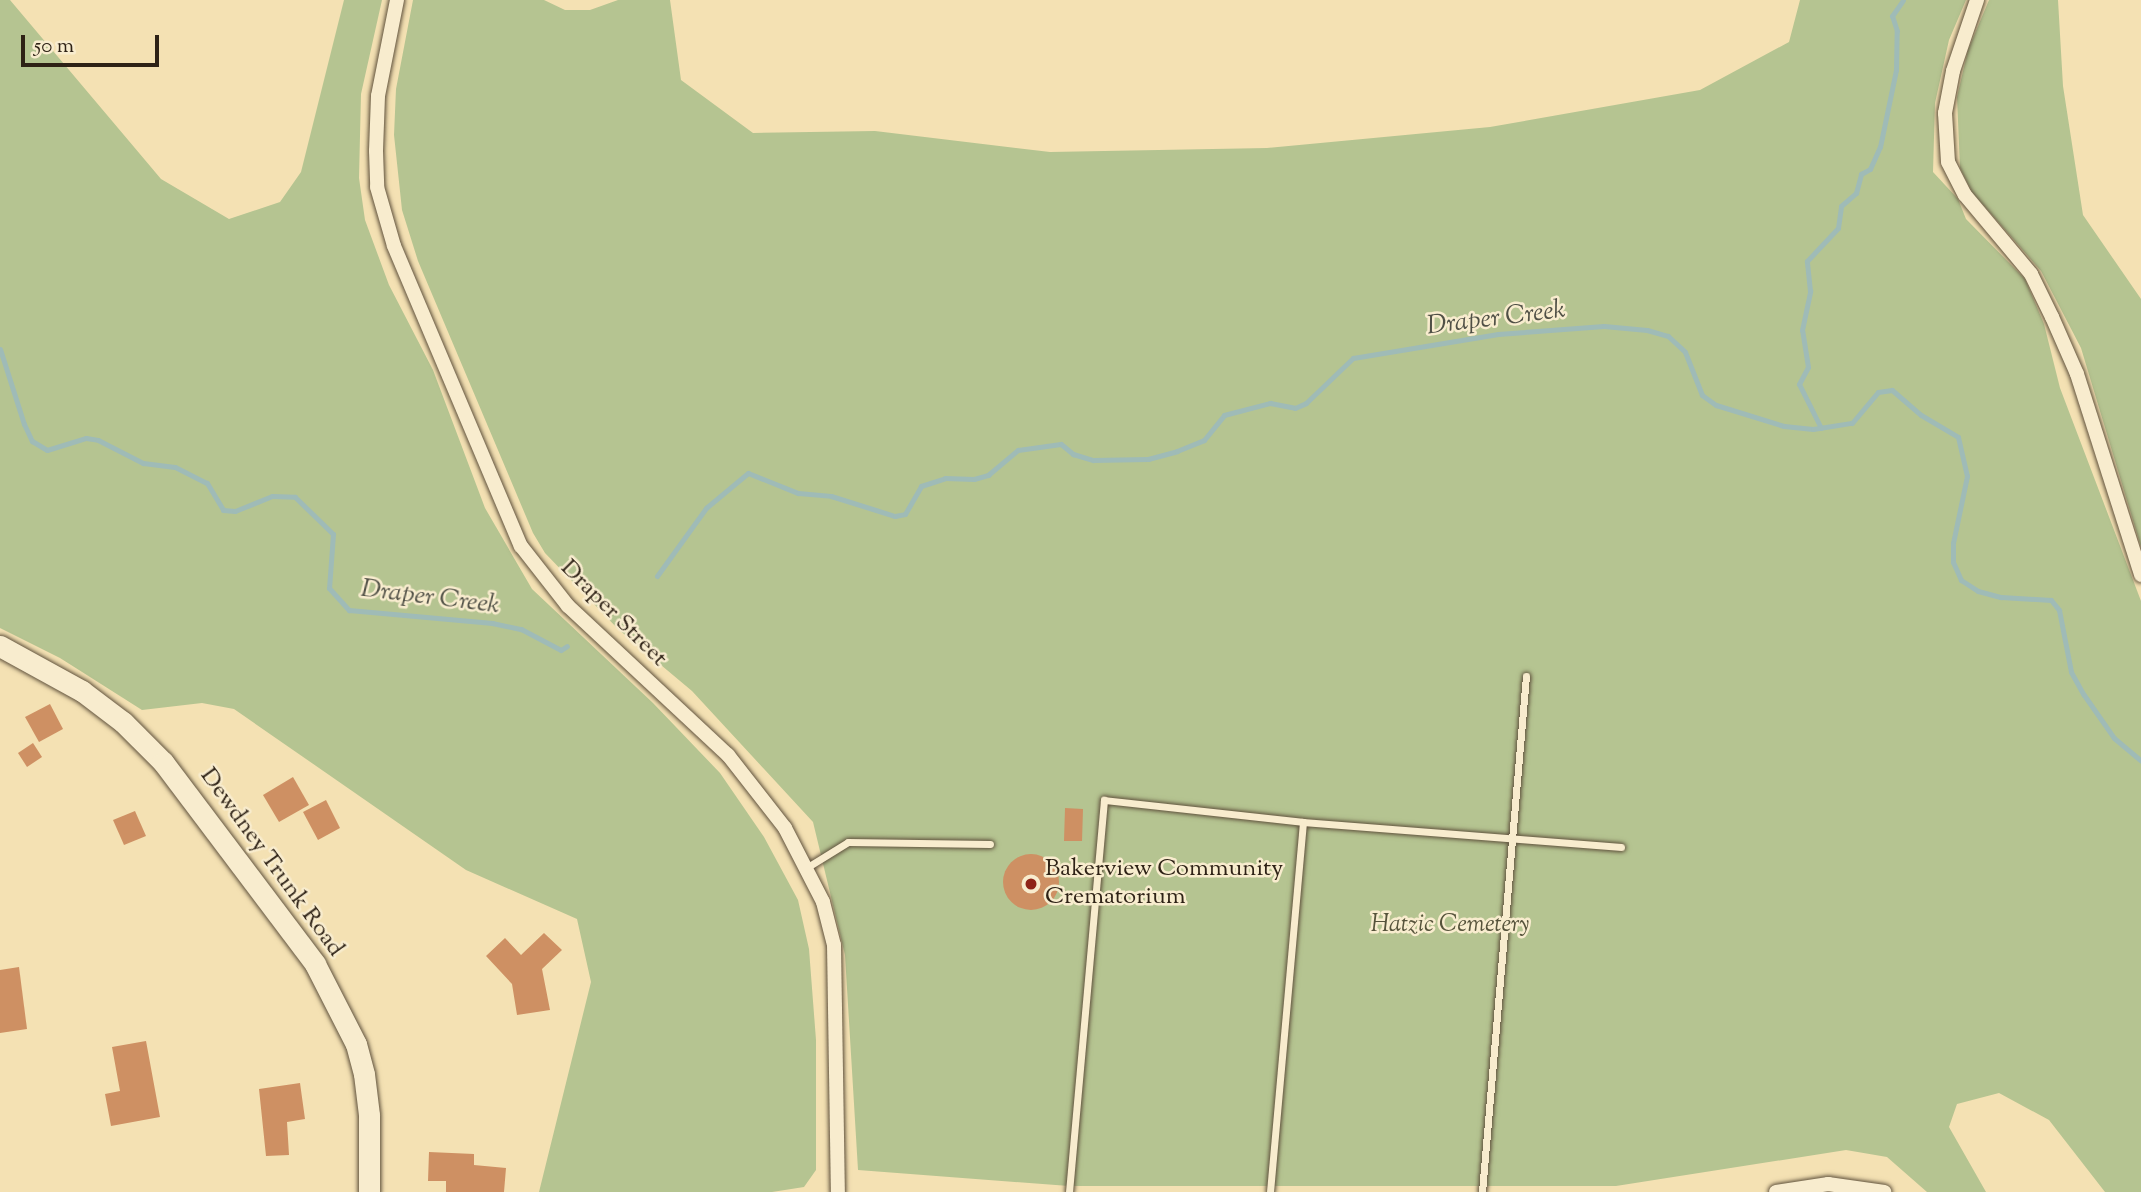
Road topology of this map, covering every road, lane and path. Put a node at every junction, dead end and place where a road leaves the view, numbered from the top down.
1 (397, 0) edge
2 (1977, 0) edge
3 (2141, 575) edge
4 (0, 646) edge
5 (1526, 676) dead end
6 (1303, 822) junction
7 (1515, 837) junction
8 (990, 844) dead end
9 (1621, 847) dead end
10 (806, 867) junction
11 (369, 1192) edge
12 (838, 1192) edge
13 (1069, 1192) edge
14 (1270, 1192) edge
15 (1482, 1192) edge
16 (1776, 1192) edge
17 (1884, 1192) edge

1 - 10 street, Draper Street
2 - 3 street
4 - 11 main road, Dewdney Trunk Road
5 - 7 lane
6 - 7 lane
6 - 13 lane
6 - 14 lane
7 - 9 lane
7 - 15 lane
8 - 10 lane
10 - 12 street, Draper Street
16 - 17 street

